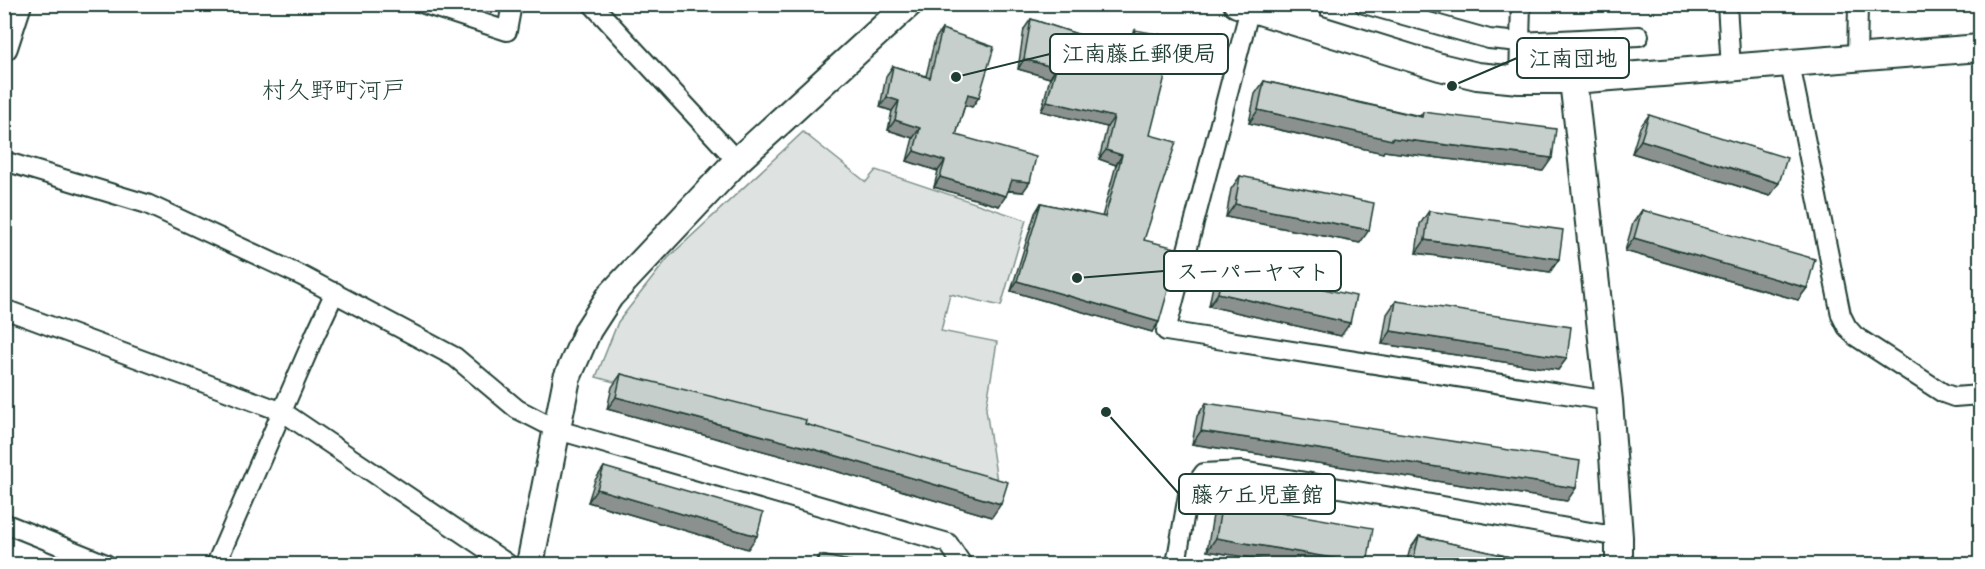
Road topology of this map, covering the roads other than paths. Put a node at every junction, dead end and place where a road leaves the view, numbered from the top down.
1 (18, 4) edge
2 (424, 4) edge
3 (512, 4) edge
4 (592, 4) edge
5 (909, 4) edge
6 (1364, 4) edge
7 (1521, 4) edge
8 (1727, 4) edge
9 (1858, 4) edge
10 (1244, 6) edge
11 (1311, 12) edge
12 (1639, 36) dead end
13 (1857, 41) junction
14 (4, 47) edge
15 (1980, 48) edge
16 (1730, 51) junction
17 (1519, 58) junction
18 (1790, 64) junction
19 (1573, 80) junction
20 (4, 160) edge
21 (737, 161) junction
22 (335, 292) junction
23 (4, 309) edge
24 (1980, 395) edge
25 (1609, 401) junction
26 (283, 412) junction
27 (558, 430) junction
28 (4, 522) edge
29 (1620, 537) junction
30 (70, 558) edge
31 (106, 564) edge
32 (216, 564) edge
33 (508, 564) edge
34 (530, 564) edge
35 (962, 564) edge
36 (1176, 564) edge
37 (1619, 564) edge

1 - 14 street
2 - 3 street
4 - 21 street
5 - 21 street
6 - 17 street
7 - 17 street
8 - 16 street
9 - 13 street
10 - 11 street
10 - 25 street
11 - 17 street
12 - 17 street
13 - 15 street
13 - 18 street
16 - 18 street
16 - 19 street
17 - 19 street
18 - 24 street
19 - 25 street
20 - 22 street
21 - 27 street
22 - 26 street
22 - 27 street
23 - 26 street
25 - 29 street
26 - 32 street
26 - 33 street
27 - 34 street
27 - 35 street
28 - 30 street
29 - 36 street
29 - 37 street
30 - 31 street

